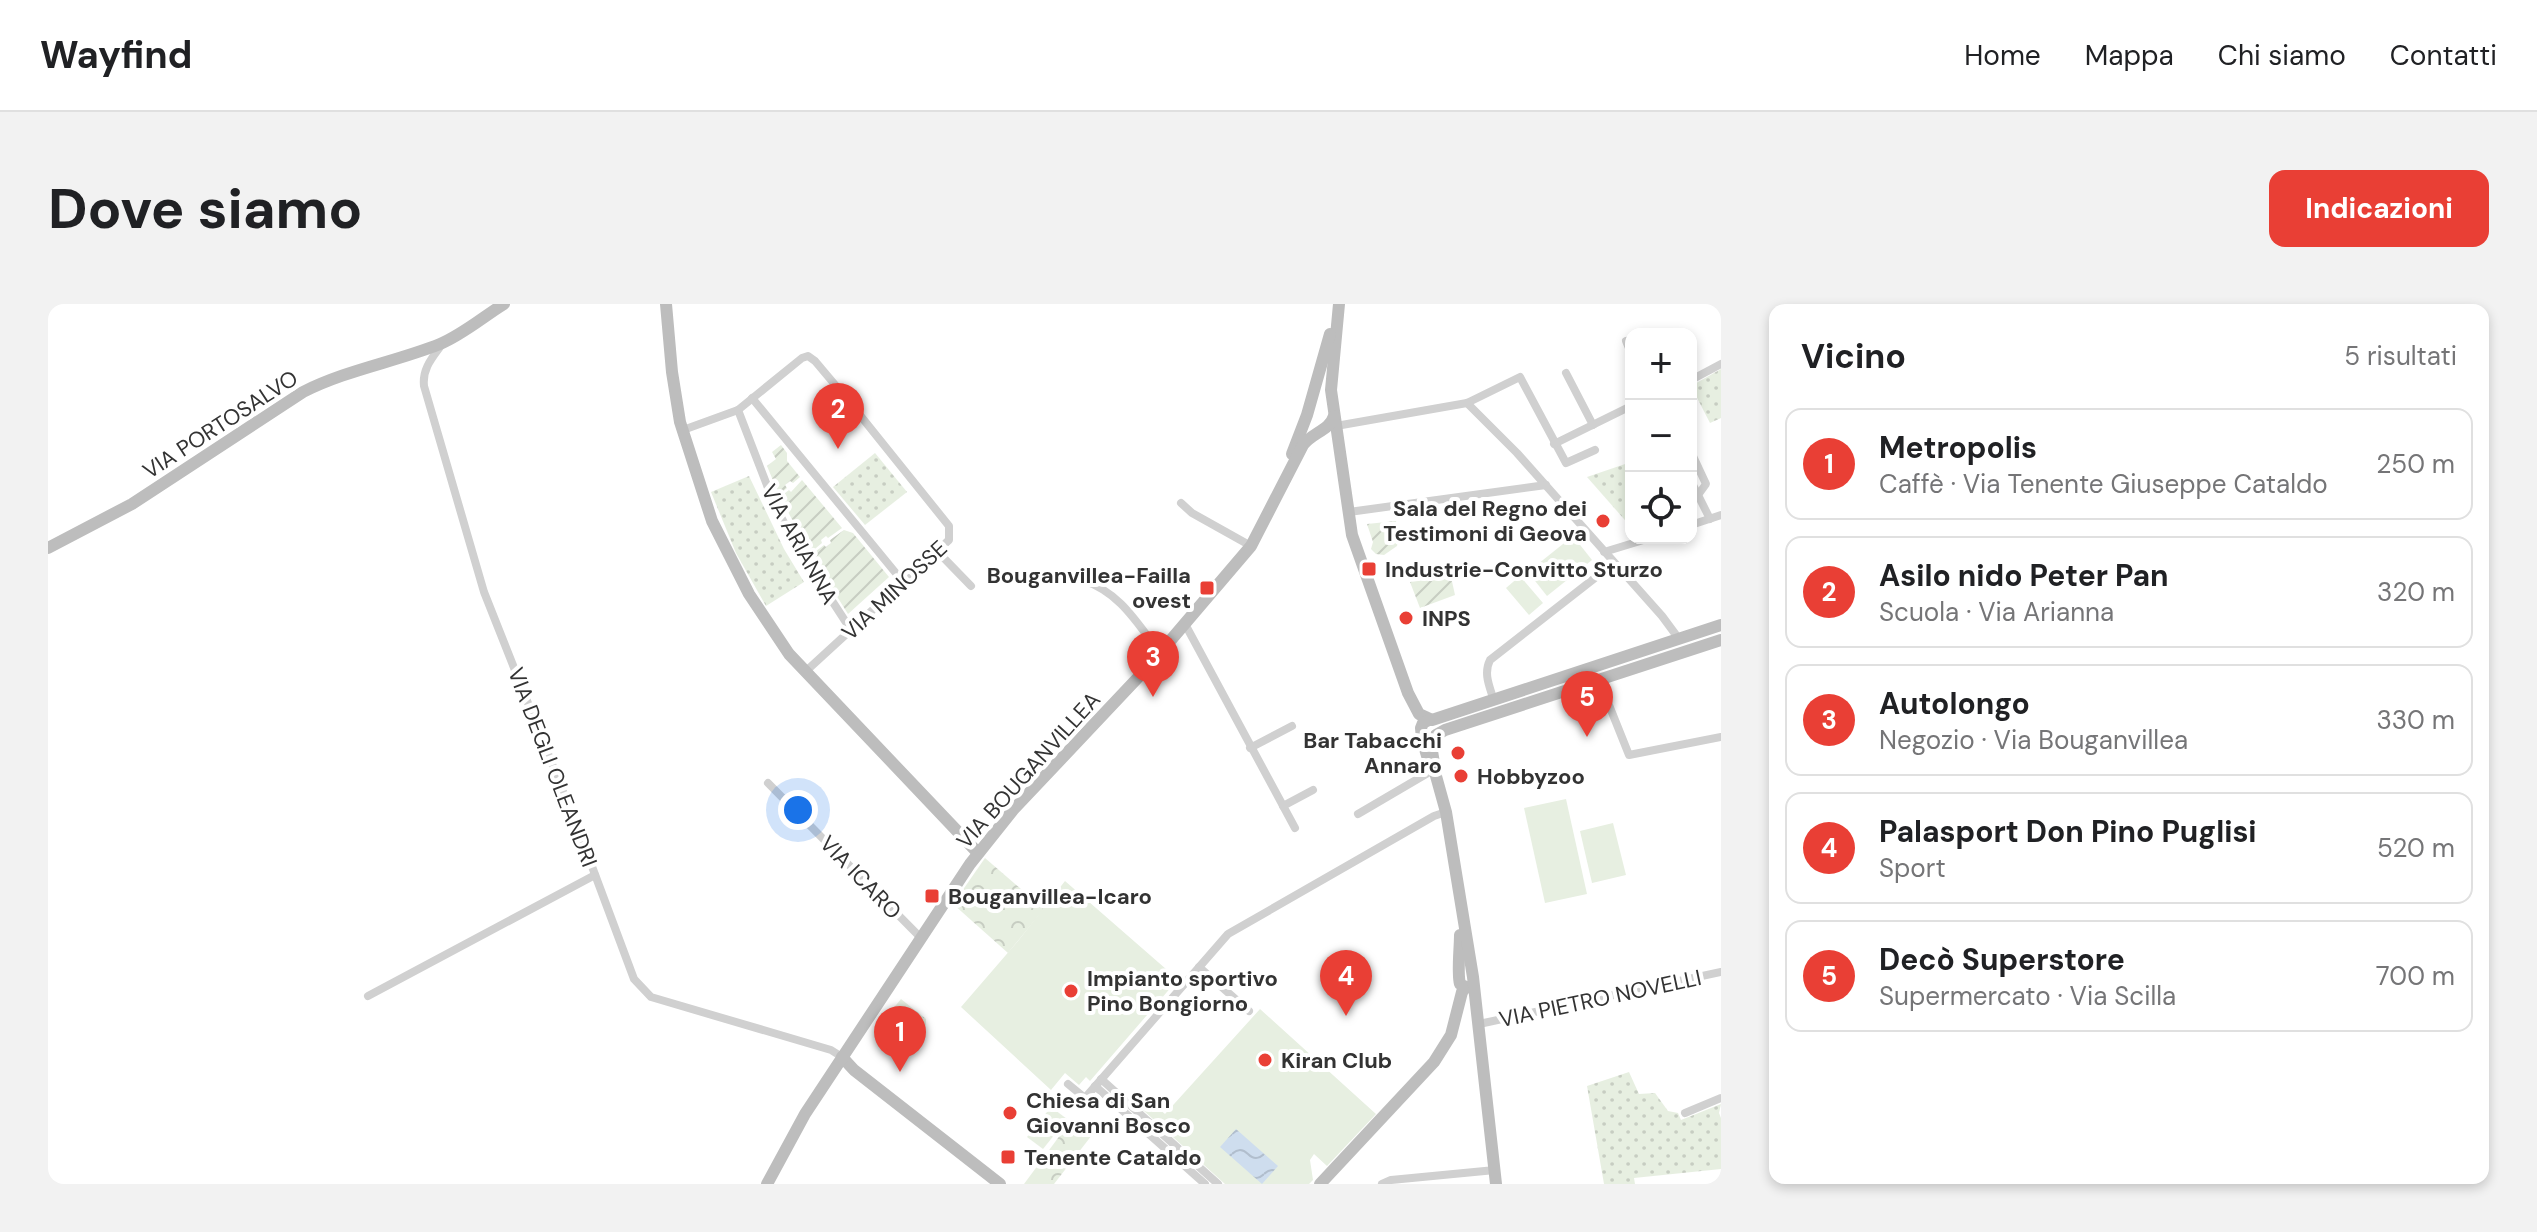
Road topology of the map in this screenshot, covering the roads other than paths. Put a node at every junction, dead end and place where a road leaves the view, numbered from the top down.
1 (504, 304) edge
2 (666, 305) edge
3 (1338, 306) edge
4 (444, 342) junction
5 (1721, 364) edge
6 (1566, 373) dead end
7 (1697, 377) edge
8 (752, 398) junction
9 (1467, 403) junction
10 (1625, 409) edge
11 (738, 410) junction
12 (1307, 412) junction
13 (1327, 423) junction
14 (1593, 425) junction
15 (683, 430) junction
16 (1554, 444) junction
17 (1595, 450) dead end
18 (1697, 465) edge
19 (1284, 481) junction
20 (1546, 485) junction
21 (1698, 495) joint
22 (1181, 503) dead end
23 (1349, 512) junction
24 (1721, 515) edge
25 (1710, 519) junction
26 (1697, 523) edge
27 (1630, 544) edge
28 (1251, 546) junction
29 (48, 548) edge
30 (937, 551) junction
31 (1604, 552) junction
32 (1614, 563) junction
33 (1082, 580) dead end
34 (904, 583) junction
35 (971, 586) dead end
36 (1185, 624) junction
37 (1721, 625) edge
38 (851, 630) junction
39 (1679, 639) junction
40 (1721, 640) edge
41 (1160, 653) junction
42 (805, 672) junction
43 (1599, 680) junction
44 (1494, 701) junction
45 (1426, 725) junction
46 (1292, 726) dead end
47 (1436, 735) junction
48 (1721, 737) edge
49 (1250, 748) junction
50 (1434, 773) junction
51 (768, 783) dead end
52 (1313, 790) dead end
53 (1283, 806) junction
54 (1446, 812) junction
55 (1358, 814) dead end
56 (1295, 828) dead end
57 (978, 853) junction
58 (595, 875) junction
59 (920, 937) junction
60 (1199, 967) junction
61 (1721, 972) edge
62 (1466, 981) junction
63 (368, 996) dead end
64 (1249, 1011) dead end
65 (1479, 1024) junction
66 (842, 1057) junction
67 (1098, 1082) junction
68 (1068, 1084) dead end
69 (1721, 1098) edge
70 (1685, 1113) dead end
71 (1495, 1170) junction
72 (1437, 1180) edge
73 (767, 1184) edge
74 (1000, 1184) edge
75 (1205, 1184) edge
76 (1218, 1184) edge
77 (1320, 1184) edge
78 (1382, 1184) edge
79 (1496, 1184) edge

1 - 4 street, VIA PORTOSALVO
2 - 15 street
3 - 12 street
3 - 13 street
4 - 29 street, VIA PORTOSALVO
4 - 58 street, VIA DEGLI OLEANDRI
5 - 7 street
6 - 14 street
8 - 11 street, VIA MINOSSE
8 - 30 street, VIA MINOSSE
8 - 34 street, VIA ARIANNA
9 - 13 street
9 - 16 street
9 - 20 street
10 - 14 street
11 - 15 street, VIA MINOSSE
11 - 38 street, VIA ARIANNA
12 - 13 street
12 - 13 street
12 - 19 street
13 - 19 street
13 - 23 street
14 - 16 street
15 - 42 street
16 - 17 street
18 - 21 street
19 - 28 street, VIA BOUGANVILLEA
20 - 23 street
20 - 31 street
21 - 25 street
22 - 28 street
23 - 45 street
24 - 25 street
25 - 26 street
27 - 31 street
28 - 36 street, VIA BOUGANVILLEA
30 - 34 street, VIA MINOSSE
30 - 35 street
31 - 32 street
32 - 39 street
32 - 44 street
33 - 41 street
34 - 38 street, VIA MINOSSE
36 - 41 street, VIA BOUGANVILLEA
36 - 49 street
37 - 39 street
38 - 42 street, VIA MINOSSE
39 - 44 street
40 - 43 street
41 - 57 street, VIA BOUGANVILLEA
42 - 57 street
43 - 47 street
43 - 48 street
44 - 45 street
45 - 47 street
45 - 50 street
46 - 49 street
47 - 50 street
49 - 53 street
50 - 54 street
50 - 55 street
51 - 59 street, VIA ICARO
52 - 53 street
53 - 56 street
54 - 60 street
54 - 62 street
57 - 59 street, VIA BOUGANVILLEA
58 - 63 street
58 - 66 street, VIA DEGLI OLEANDRI
59 - 66 street, VIA BOUGANVILLEA
60 - 64 street
60 - 67 street
61 - 65 street, VIA PIETRO NOVELLI
62 - 65 street
62 - 77 street
65 - 71 street
66 - 73 street, VIA BOUGANVILLEA
66 - 74 street
67 - 68 street
67 - 75 street
67 - 76 street
69 - 70 street
71 - 72 street
71 - 79 street
72 - 78 street

